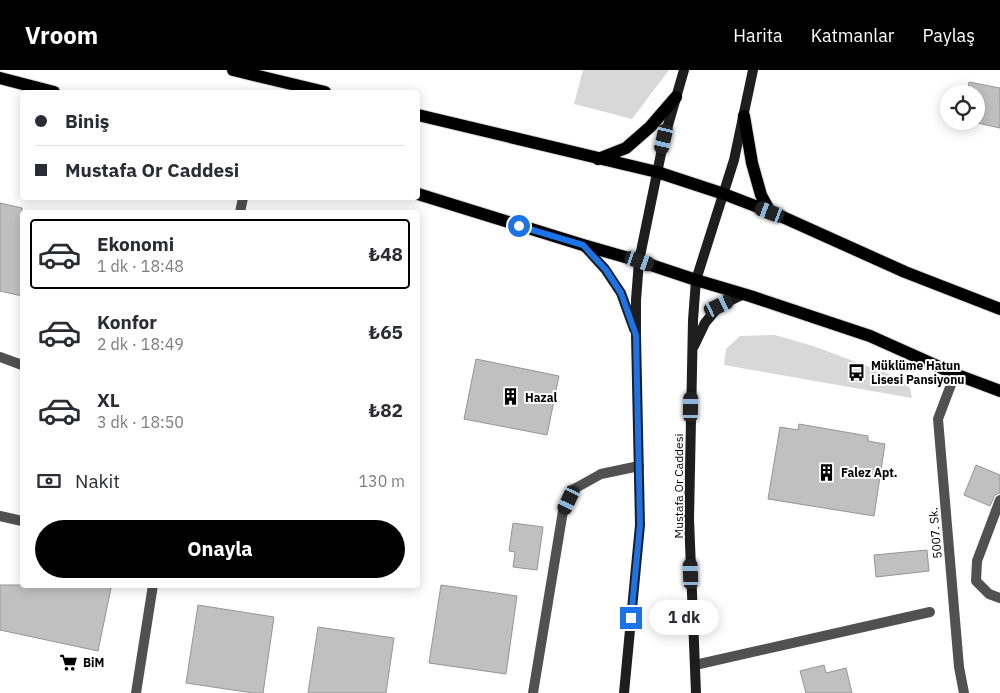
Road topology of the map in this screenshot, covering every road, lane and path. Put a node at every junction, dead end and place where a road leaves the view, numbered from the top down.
1 (233, 70) edge
2 (684, 70) edge
3 (753, 70) edge
4 (0, 78) edge
5 (46, 90) edge
6 (317, 90) edge
7 (676, 96) junction
8 (420, 115) edge
9 (744, 116) junction
10 (598, 159) junction
11 (657, 172) junction
12 (724, 194) junction
13 (420, 195) edge
14 (770, 212) junction
15 (583, 245) junction
16 (640, 261) junction
17 (696, 280) junction
18 (744, 294) junction
19 (1000, 309) edge
20 (636, 335) junction
21 (692, 351) junction
22 (0, 357) edge
23 (20, 364) edge
24 (955, 374) junction
25 (1000, 391) edge
26 (639, 466) junction
27 (1000, 500) edge
28 (0, 516) edge
29 (20, 521) edge
30 (153, 588) edge
31 (1000, 598) edge
32 (930, 612) dead end
33 (695, 665) junction
34 (136, 693) edge
35 (533, 693) edge
36 (624, 693) edge
37 (696, 693) edge
38 (964, 693) edge

1 - 6 main road
2 - 7 street
3 - 9 street, Mustafa Or Caddesi
4 - 5 main road
7 - 10 main road
7 - 11 street
8 - 10 main road
9 - 12 street, Mustafa Or Caddesi
9 - 14 main road
10 - 11 main road
11 - 12 main road
11 - 16 street
12 - 14 main road
12 - 17 street, Mustafa Or Caddesi
13 - 15 main road
14 - 19 main road
15 - 16 main road
15 - 20 street
16 - 17 main road
16 - 20 street
17 - 18 main road
17 - 21 street, Mustafa Or Caddesi
18 - 21 street
18 - 24 main road
20 - 26 street
21 - 33 street, Mustafa Or Caddesi
22 - 23 street
24 - 25 main road
24 - 38 street, 5007. Sk.
26 - 35 street
26 - 36 street
27 - 31 street
28 - 29 street
30 - 34 street
32 - 33 street
33 - 37 street, Mustafa Or Caddesi

